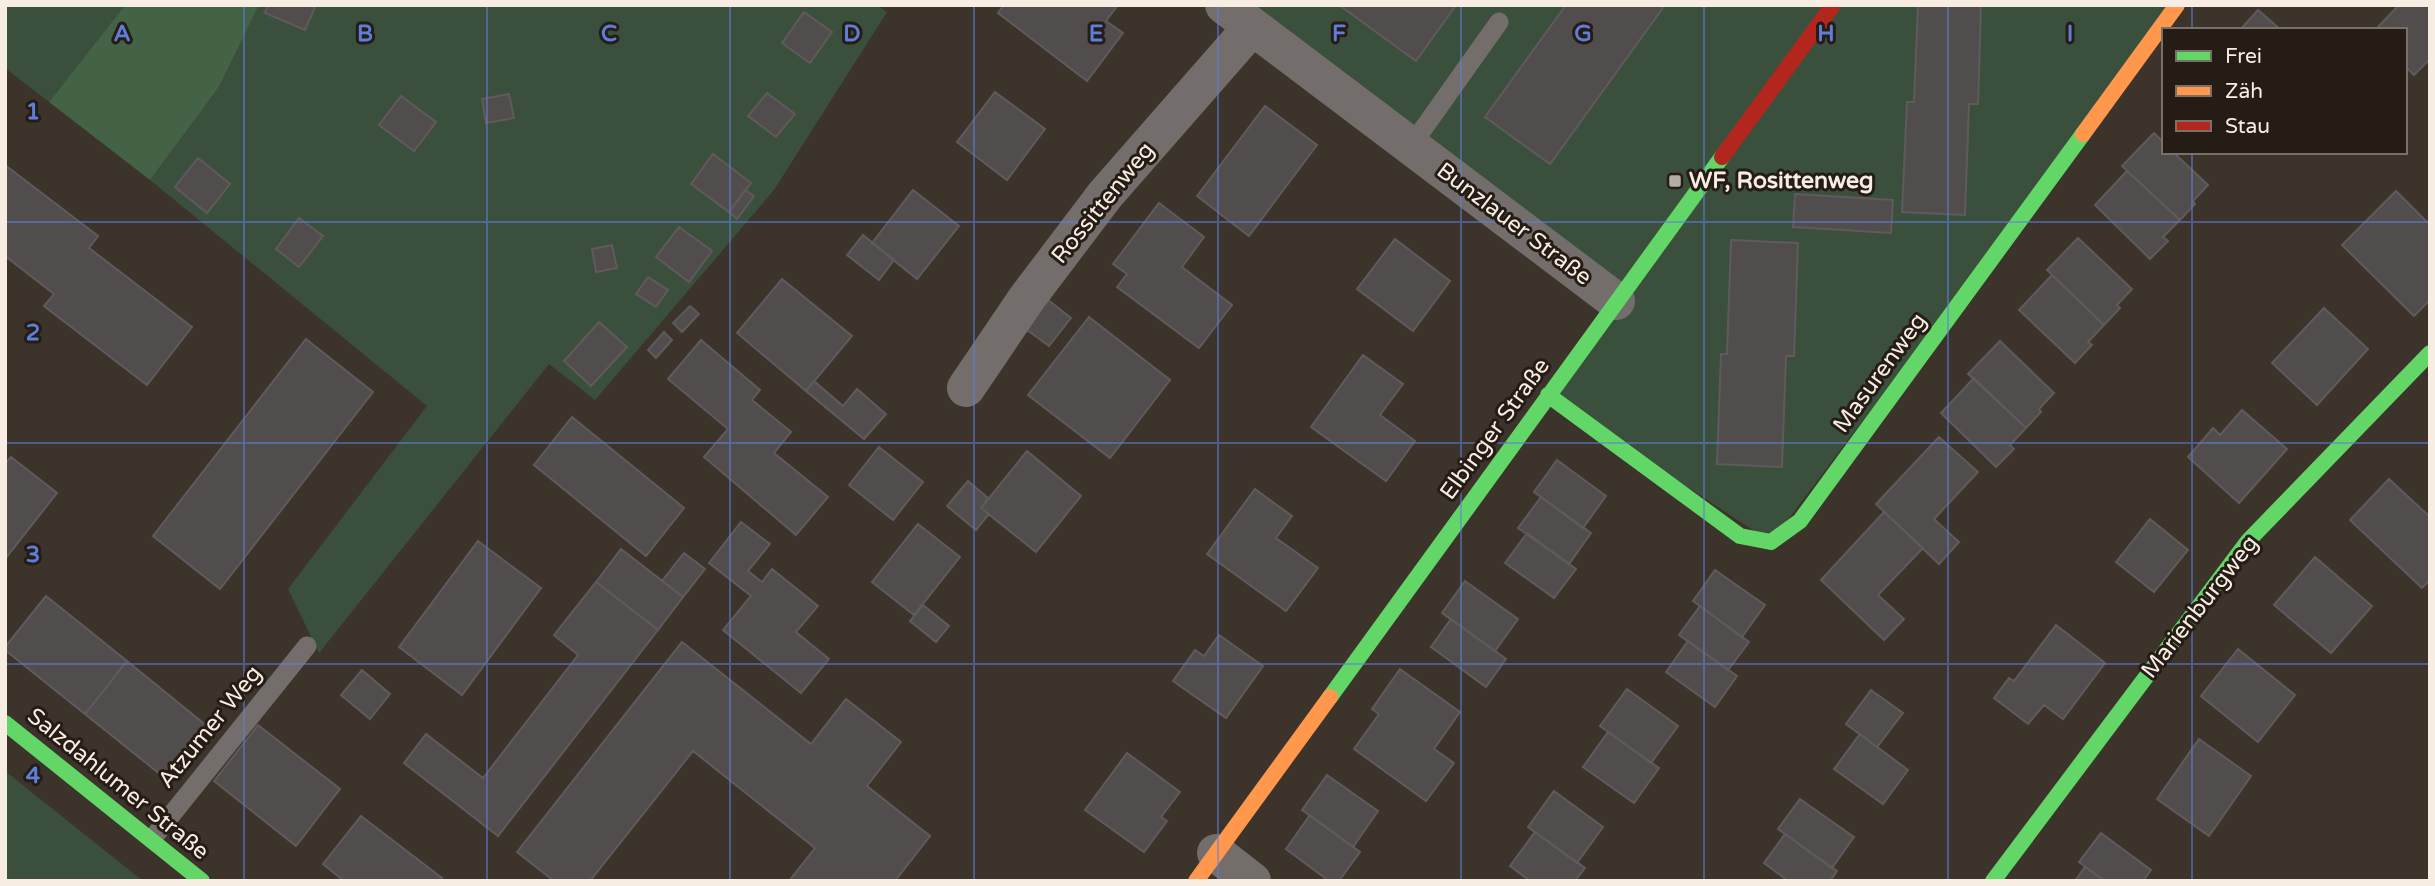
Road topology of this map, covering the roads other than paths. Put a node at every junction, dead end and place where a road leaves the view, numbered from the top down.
1 (1833, 5) edge
2 (2177, 5) edge
3 (1238, 16) edge
4 (1499, 22) dead end
5 (1411, 146) junction
6 (1616, 301) junction
7 (2430, 353) edge
8 (966, 388) dead end
9 (1548, 394) junction
10 (307, 646) dead end
11 (5, 723) edge
12 (152, 839) junction
13 (1206, 867) edge
14 (202, 881) edge
15 (1252, 881) edge
16 (1993, 881) edge

1 - 6 street, Elbinger Straße
2 - 9 street, Masurenweg
3 - 5 street, Bunzlauer Straße
3 - 8 street, Rossittenweg
4 - 5 lane
5 - 6 street, Bunzlauer Straße
6 - 9 street, Elbinger Straße
7 - 16 street, Marienburgweg
9 - 13 street, Elbinger Straße
10 - 12 lane, Atzumer Weg
11 - 12 street, Salzdahlumer Straße
12 - 14 street, Salzdahlumer Straße
13 - 15 street

